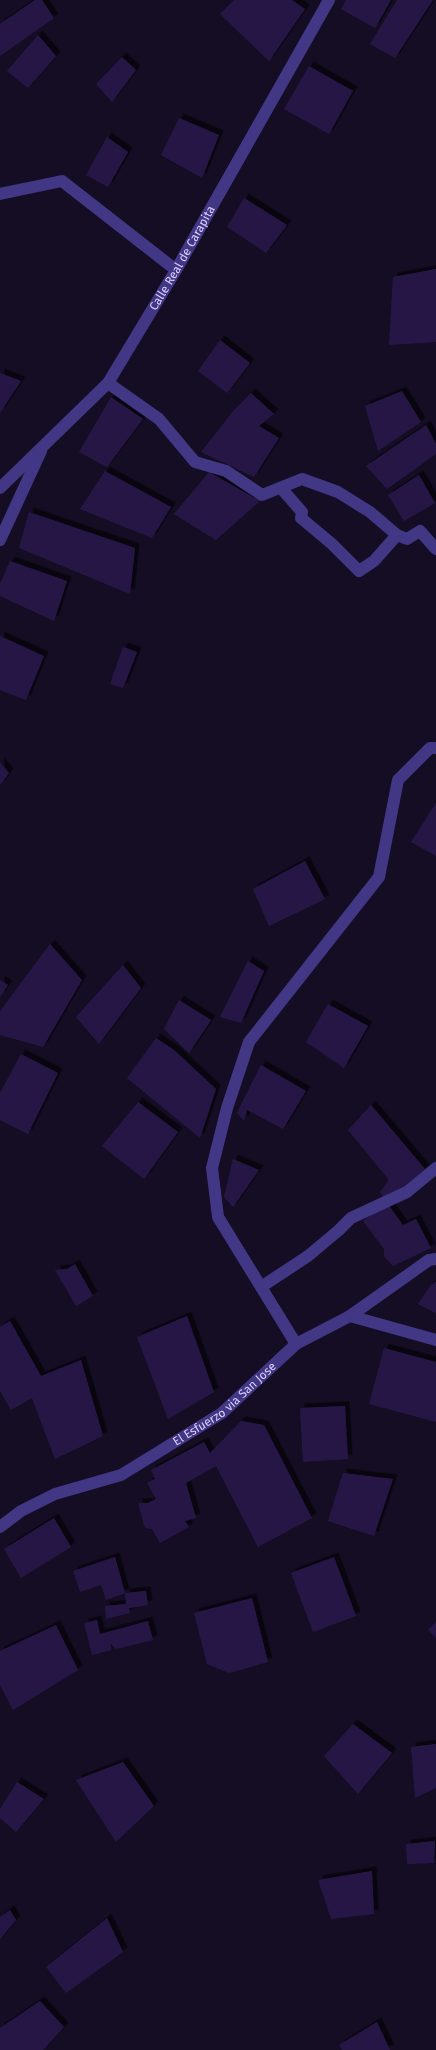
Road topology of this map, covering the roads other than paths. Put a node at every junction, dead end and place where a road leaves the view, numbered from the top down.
1 (329, 0) edge
2 (0, 194) edge
3 (176, 270) junction
4 (108, 383) junction
5 (44, 445) junction
6 (0, 488) edge
7 (281, 488) junction
8 (397, 535) junction
9 (0, 540) edge
10 (436, 549) edge
11 (436, 748) edge
12 (436, 1168) edge
13 (436, 1259) edge
14 (261, 1287) junction
15 (350, 1316) junction
16 (436, 1340) edge
17 (296, 1344) junction
18 (0, 1527) edge

1 - 3 street, Calle Real de Carapita
2 - 3 street
3 - 4 street, Calle Real de Carapita
4 - 5 street, Calle Real de Carapita
4 - 7 street
5 - 6 street, Calle Real de Carapita
5 - 9 street
7 - 8 street
7 - 8 street
8 - 10 street
11 - 14 street
12 - 14 street
13 - 15 street, El Esfuerzo via San Jose
14 - 17 street
15 - 16 street
15 - 17 street, El Esfuerzo via San Jose
17 - 18 street, El Esfuerzo via San Jose

